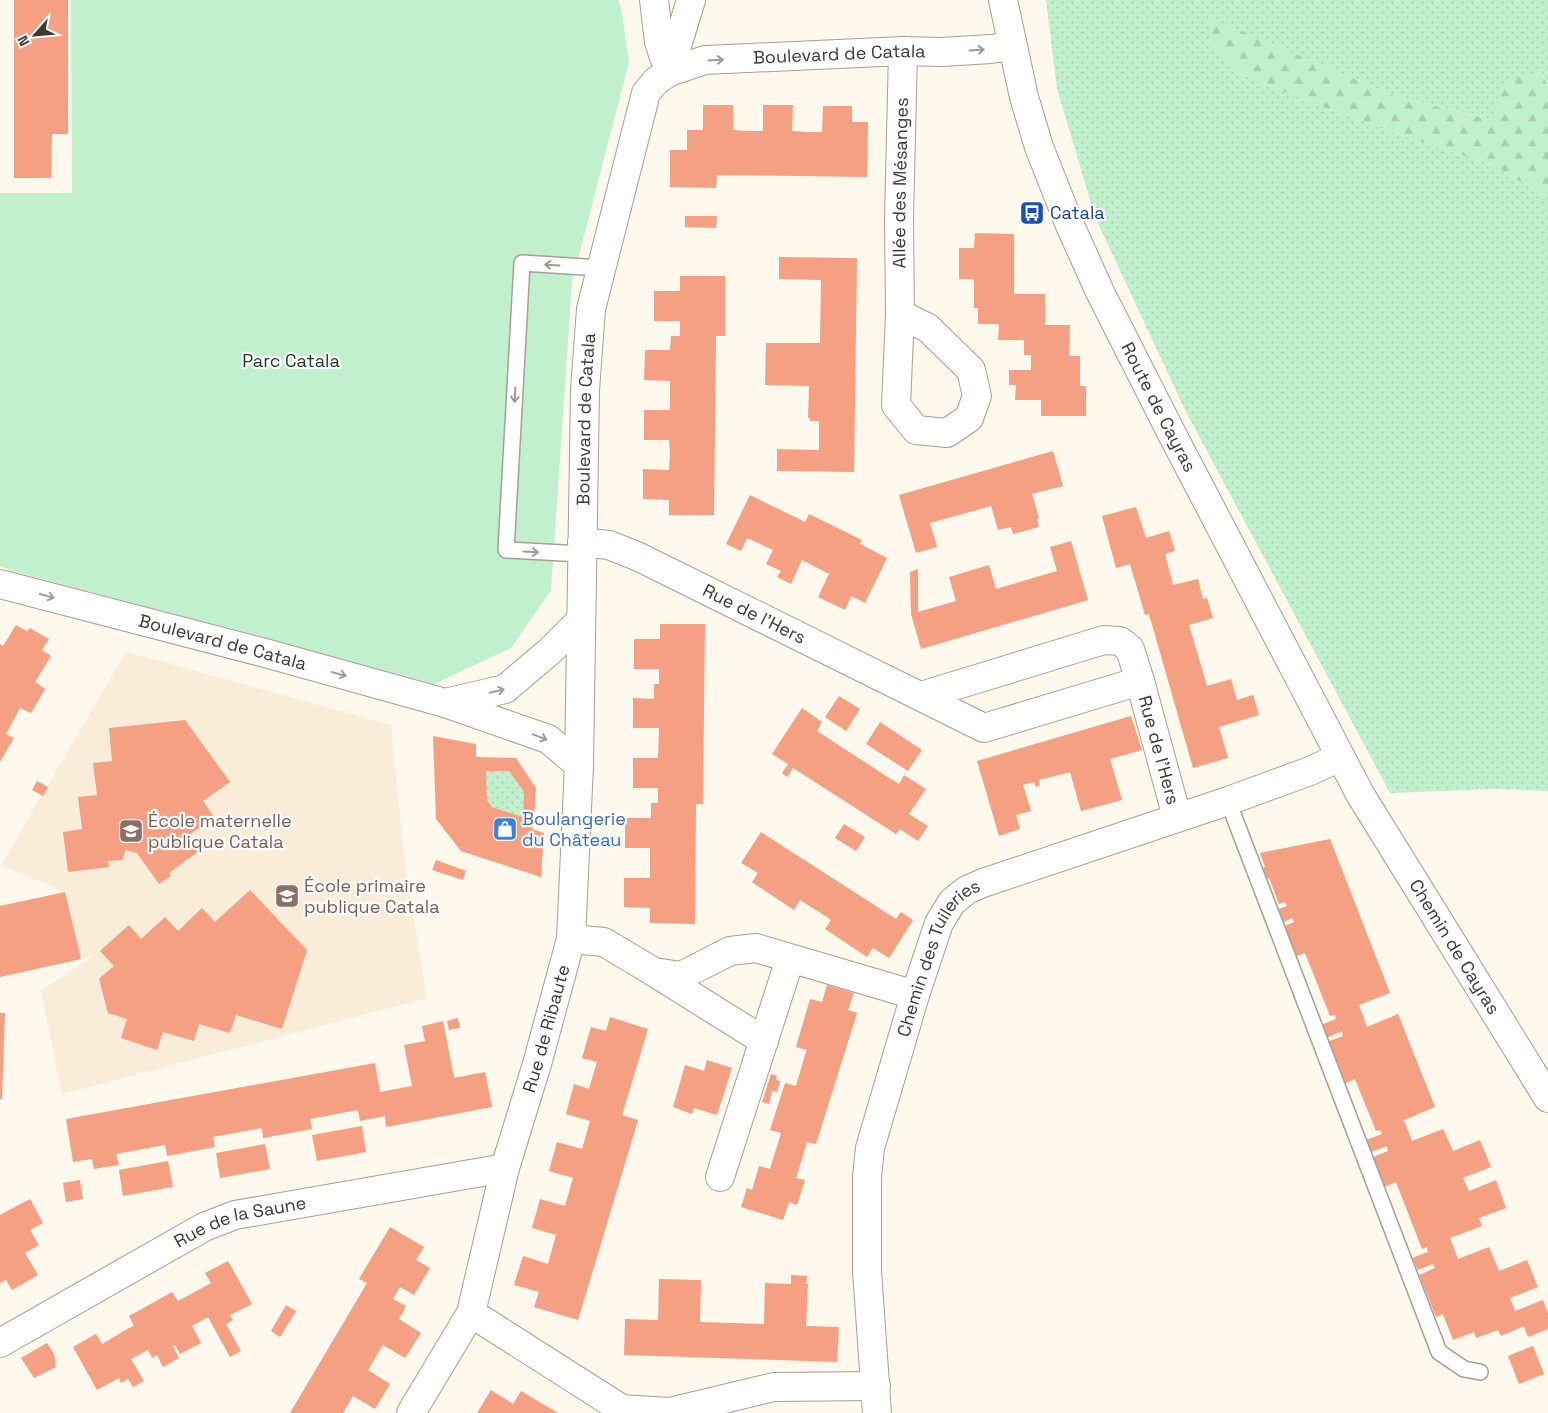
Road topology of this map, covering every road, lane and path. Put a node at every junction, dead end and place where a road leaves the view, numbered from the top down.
1 (654, 0) edge
2 (691, 0) edge
3 (1003, 0) edge
4 (1012, 46) junction
5 (903, 51) junction
6 (669, 72) junction
7 (601, 268) junction
8 (900, 314) dead end
9 (582, 548) junction
10 (0, 584) edge
11 (581, 620) junction
12 (1140, 682) junction
13 (921, 696) junction
14 (445, 703) junction
15 (1340, 757) junction
16 (579, 765) junction
17 (1360, 794) joint
18 (1228, 801) junction
19 (1177, 817) junction
20 (571, 939) junction
21 (790, 960) junction
22 (654, 972) junction
23 (915, 995) junction
24 (764, 1041) junction
25 (1548, 1098) edge
26 (505, 1168) junction
27 (720, 1177) dead end
28 (470, 1313) junction
29 (0, 1343) edge
30 (1480, 1372) dead end
31 (876, 1386) junction
32 (774, 1387) junction
33 (625, 1411) edge
34 (410, 1413) edge
35 (760, 1413) edge
36 (877, 1413) edge

1 - 6 street
2 - 6 street
3 - 4 street, Route de Cayras
5 -> 4 street, Boulevard de Catala
4 - 15 street, Route de Cayras
6 -> 5 street, Boulevard de Catala
5 - 8 street, Allée des Mésanges
6 - 7 street, Boulevard de Catala
7 - 9 street, Boulevard de Catala
7 -> 9 lane
9 - 11 street, Boulevard de Catala
9 - 13 street, Rue de l'Hers
10 -> 14 street, Boulevard de Catala
14 -> 11 street, Boulevard de Catala
11 - 16 street, Rue de Ribaute
12 - 13 street, Rue de l'Hers
12 - 13 street, Rue de l'Hers
12 - 19 street, Rue de l'Hers
14 -> 16 street, Boulevard de Catala
15 - 17 street, Route de Cayras
15 - 18 street, Chemin des Tuileries
16 - 20 street, Rue de Ribaute
17 - 25 street, Chemin de Cayras
18 - 19 street, Chemin des Tuileries
18 - 30 lane
19 - 23 street, Chemin des Tuileries
20 - 22 street
20 - 26 street, Rue de Ribaute
21 - 22 street
21 - 23 street
21 - 24 street
22 - 24 street
23 - 31 street, Chemin des Tuileries
24 - 27 street
26 - 28 street, Rue de Ribaute
26 - 29 street, Rue de la Saune
28 - 33 street
28 - 34 street, Rue de Ribaute
31 - 32 street
31 - 36 street, Chemin des Tuileries
32 - 33 street
32 - 35 street

